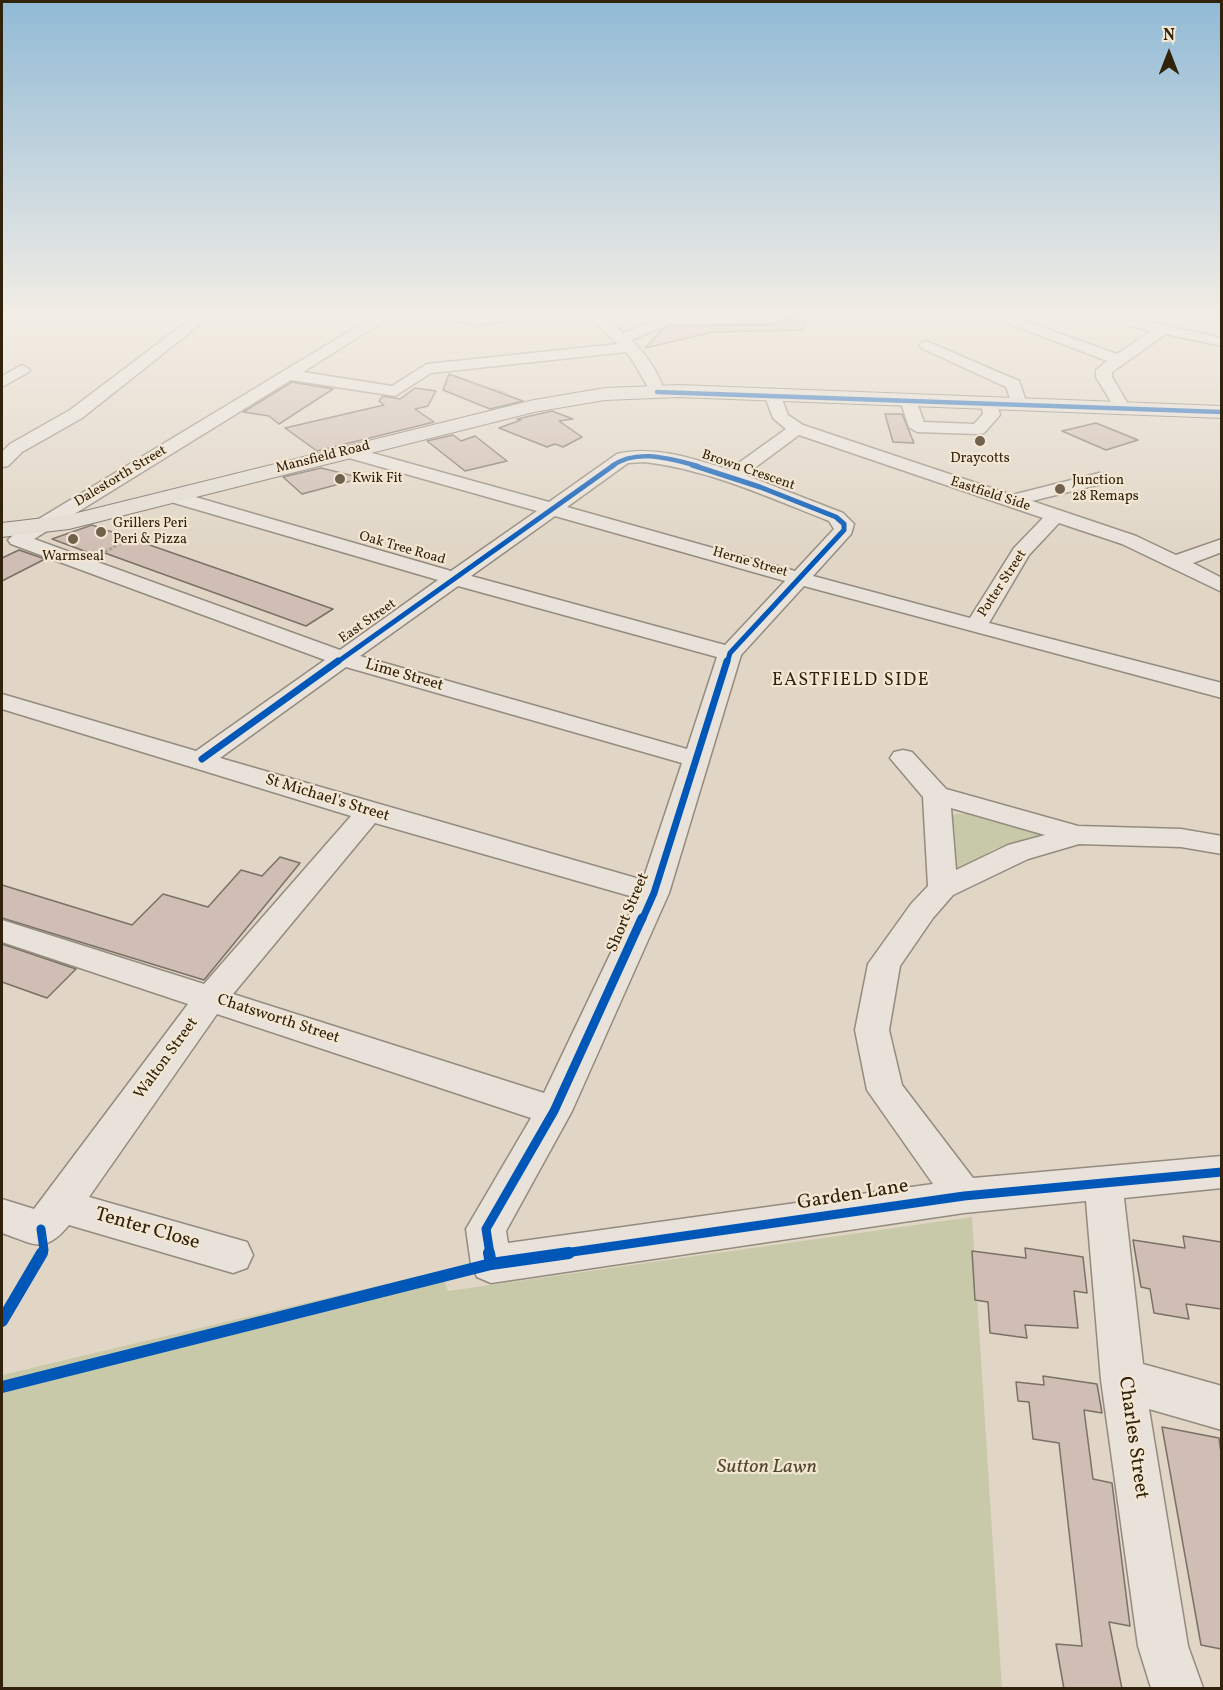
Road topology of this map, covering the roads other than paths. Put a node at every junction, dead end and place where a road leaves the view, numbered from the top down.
1 (103, 393) edge
2 (260, 393) edge
3 (634, 393) edge
4 (762, 393) edge
5 (1015, 393) edge
6 (1114, 393) edge
7 (772, 394) junction
8 (908, 400) junction
9 (989, 403) junction
10 (1019, 404) junction
11 (1124, 408) junction
12 (1221, 412) edge
13 (797, 429) junction
14 (348, 452) junction
15 (2, 462) edge
16 (730, 478) junction
17 (1099, 479) dead end
18 (171, 496) junction
19 (1009, 501) junction
20 (550, 508) junction
21 (1054, 516) junction
22 (39, 526) junction
23 (7, 539) edge
24 (1221, 545) edge
25 (1176, 563) junction
26 (453, 578) junction
27 (802, 578) junction
28 (1221, 586) edge
29 (976, 626) junction
30 (730, 653) junction
31 (340, 658) junction
32 (1221, 691) edge
33 (2, 701) edge
34 (903, 758) dead end
35 (202, 759) junction
36 (695, 759) junction
37 (936, 795) junction
38 (369, 812) junction
39 (1078, 835) junction
40 (1221, 845) edge
41 (943, 888) junction
42 (654, 893) junction
43 (2, 931) edge
44 (211, 998) junction
45 (554, 1111) junction
46 (1221, 1172) edge
47 (1104, 1184) junction
48 (964, 1196) junction
49 (2, 1216) edge
50 (51, 1217) junction
51 (233, 1255) dead end
52 (491, 1264) joint
53 (1123, 1380) junction
54 (1221, 1408) edge
55 (1177, 1689) edge

1 - 15 street
2 - 22 street, Dalestorth Street
3 - 14 main road, Mansfield Road
4 - 7 main road, Mansfield Road
5 - 10 street
6 - 11 street
7 - 8 main road, Mansfield Road
7 - 13 street, Eastfield Side
8 - 9 main road, Mansfield Road
8 - 9 street
9 - 10 main road, Mansfield Road
10 - 11 main road, Mansfield Road
11 - 12 main road, Mansfield Road
13 - 16 street, Brown Crescent
13 - 19 street, Eastfield Side
14 - 18 main road, Mansfield Road
14 - 20 street, Herne Street
16 - 20 street, Brown Crescent
16 - 27 street, Brown Crescent
17 - 19 street
18 - 22 main road, Mansfield Road
18 - 26 street, Oak Tree Road
19 - 21 street, Eastfield Side
20 - 26 street, East Street
20 - 27 street, Herne Street
21 - 25 street, Eastfield Side
21 - 29 street, Potter Street
22 - 23 main road, Mansfield Road
23 - 31 street, Lime Street
24 - 25 street
25 - 28 street, Eastfield Side
26 - 30 street, Oak Tree Road
26 - 31 street, East Street
27 - 29 street, Herne Street
27 - 30 street, Short Street
29 - 32 street, Herne Street
30 - 36 street, Short Street
31 - 35 street, East Street
31 - 36 street, Lime Street
33 - 35 street, St Michael's Street
34 - 37 street
35 - 38 street, St Michael's Street
36 - 42 street, Short Street
37 - 39 street
37 - 41 street
38 - 42 street, St Michael's Street
38 - 44 street, Walton Street
39 - 40 street
39 - 41 street
41 - 48 street
42 - 45 street, Short Street
43 - 44 street, Chatsworth Street
44 - 45 street, Chatsworth Street
44 - 50 street, Walton Street
45 - 52 street, Short Street
46 - 47 street, Garden Lane
47 - 48 street, Garden Lane
47 - 53 street, Charles Street
48 - 52 street, Garden Lane
49 - 50 street, Tenter Close
50 - 51 street, Tenter Close
53 - 54 street
53 - 55 street, Charles Street

